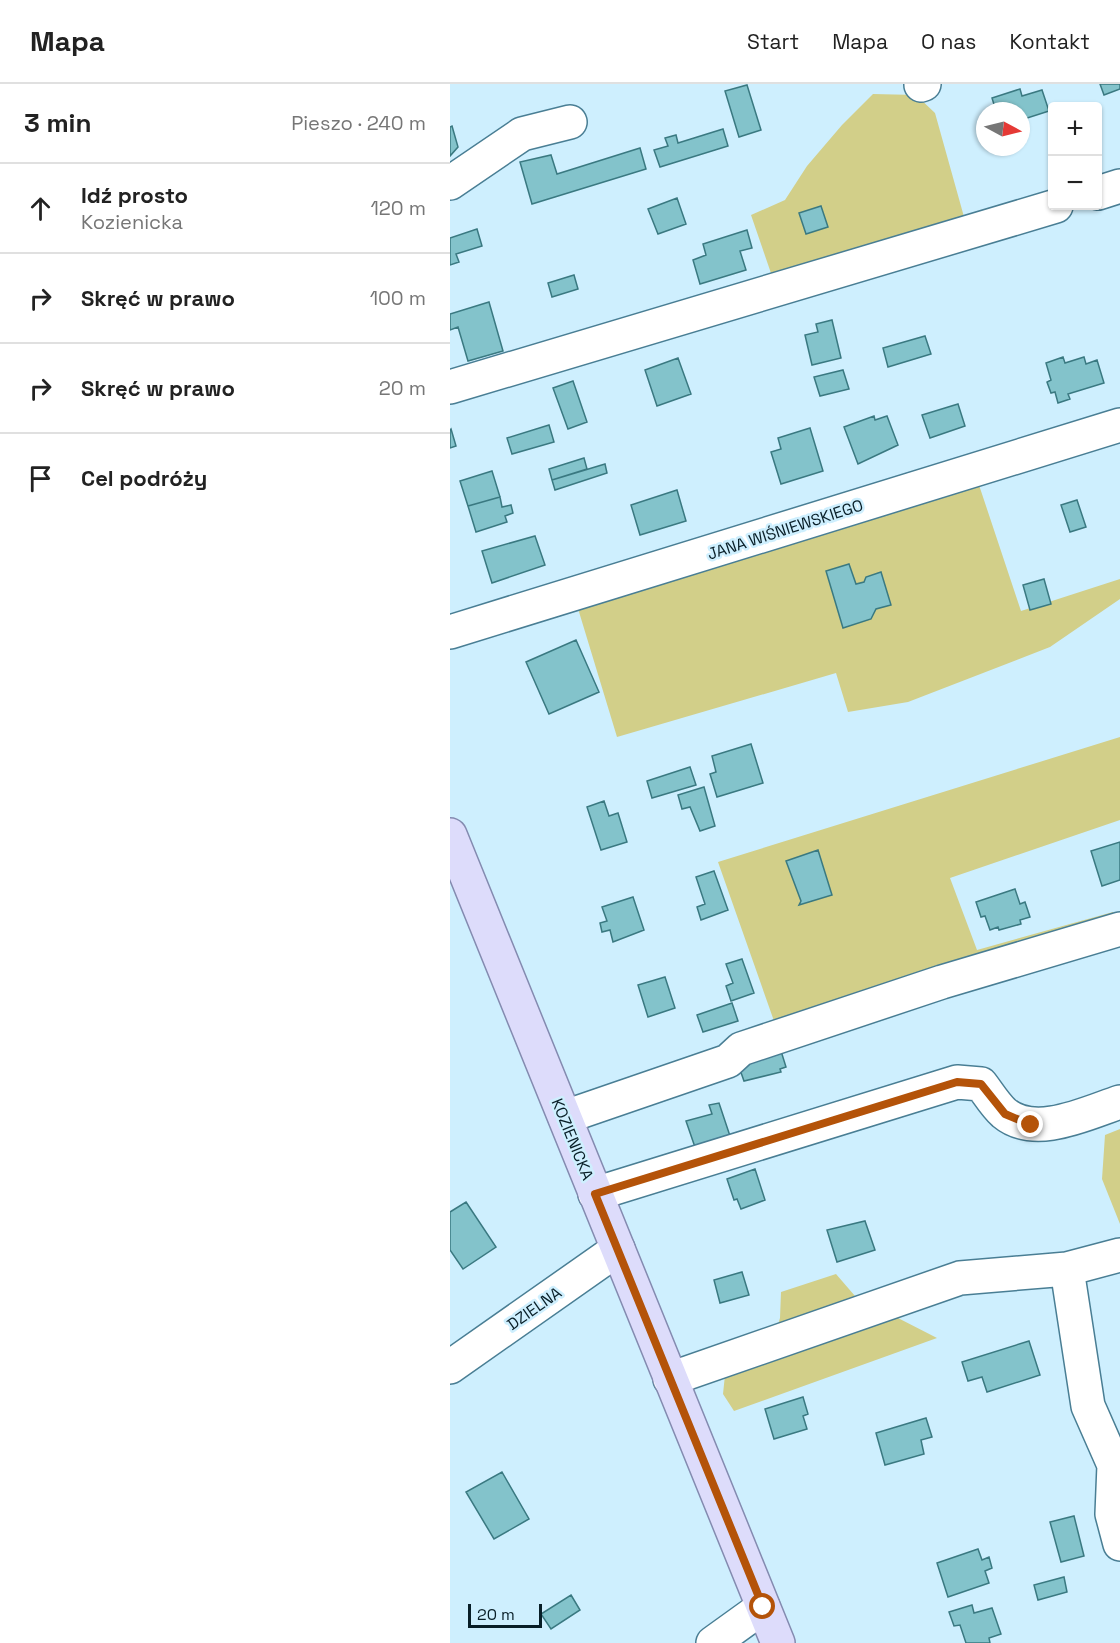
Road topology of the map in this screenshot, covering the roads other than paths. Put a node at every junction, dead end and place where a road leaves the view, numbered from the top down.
1 (570, 122) dead end
2 (450, 183) edge
3 (1120, 186) edge
4 (1102, 192) edge
5 (1048, 208) edge
6 (450, 387) edge
7 (1120, 424) edge
8 (450, 632) edge
9 (450, 834) edge
10 (1120, 929) edge
11 (1120, 1102) edge
12 (565, 1117) junction
13 (595, 1194) junction
14 (618, 1249) junction
15 (1120, 1255) edge
16 (1067, 1269) junction
17 (450, 1367) edge
18 (670, 1379) junction
19 (1117, 1464) edge
20 (1120, 1544) edge
21 (763, 1607) junction
22 (713, 1643) edge
23 (778, 1643) edge

1 - 2 street
3 - 4 street
5 - 6 street
7 - 8 street, JANA WIŚNIEWSKIEGO
9 - 12 main road, KOZIENICKA
10 - 12 street
11 - 13 street
12 - 13 main road, KOZIENICKA
13 - 14 main road, KOZIENICKA
14 - 17 street, DZIELNA
14 - 18 main road, KOZIENICKA
15 - 16 street
16 - 18 street
16 - 19 street
18 - 21 main road, KOZIENICKA
19 - 20 street
21 - 22 street
21 - 23 main road, KOZIENICKA

